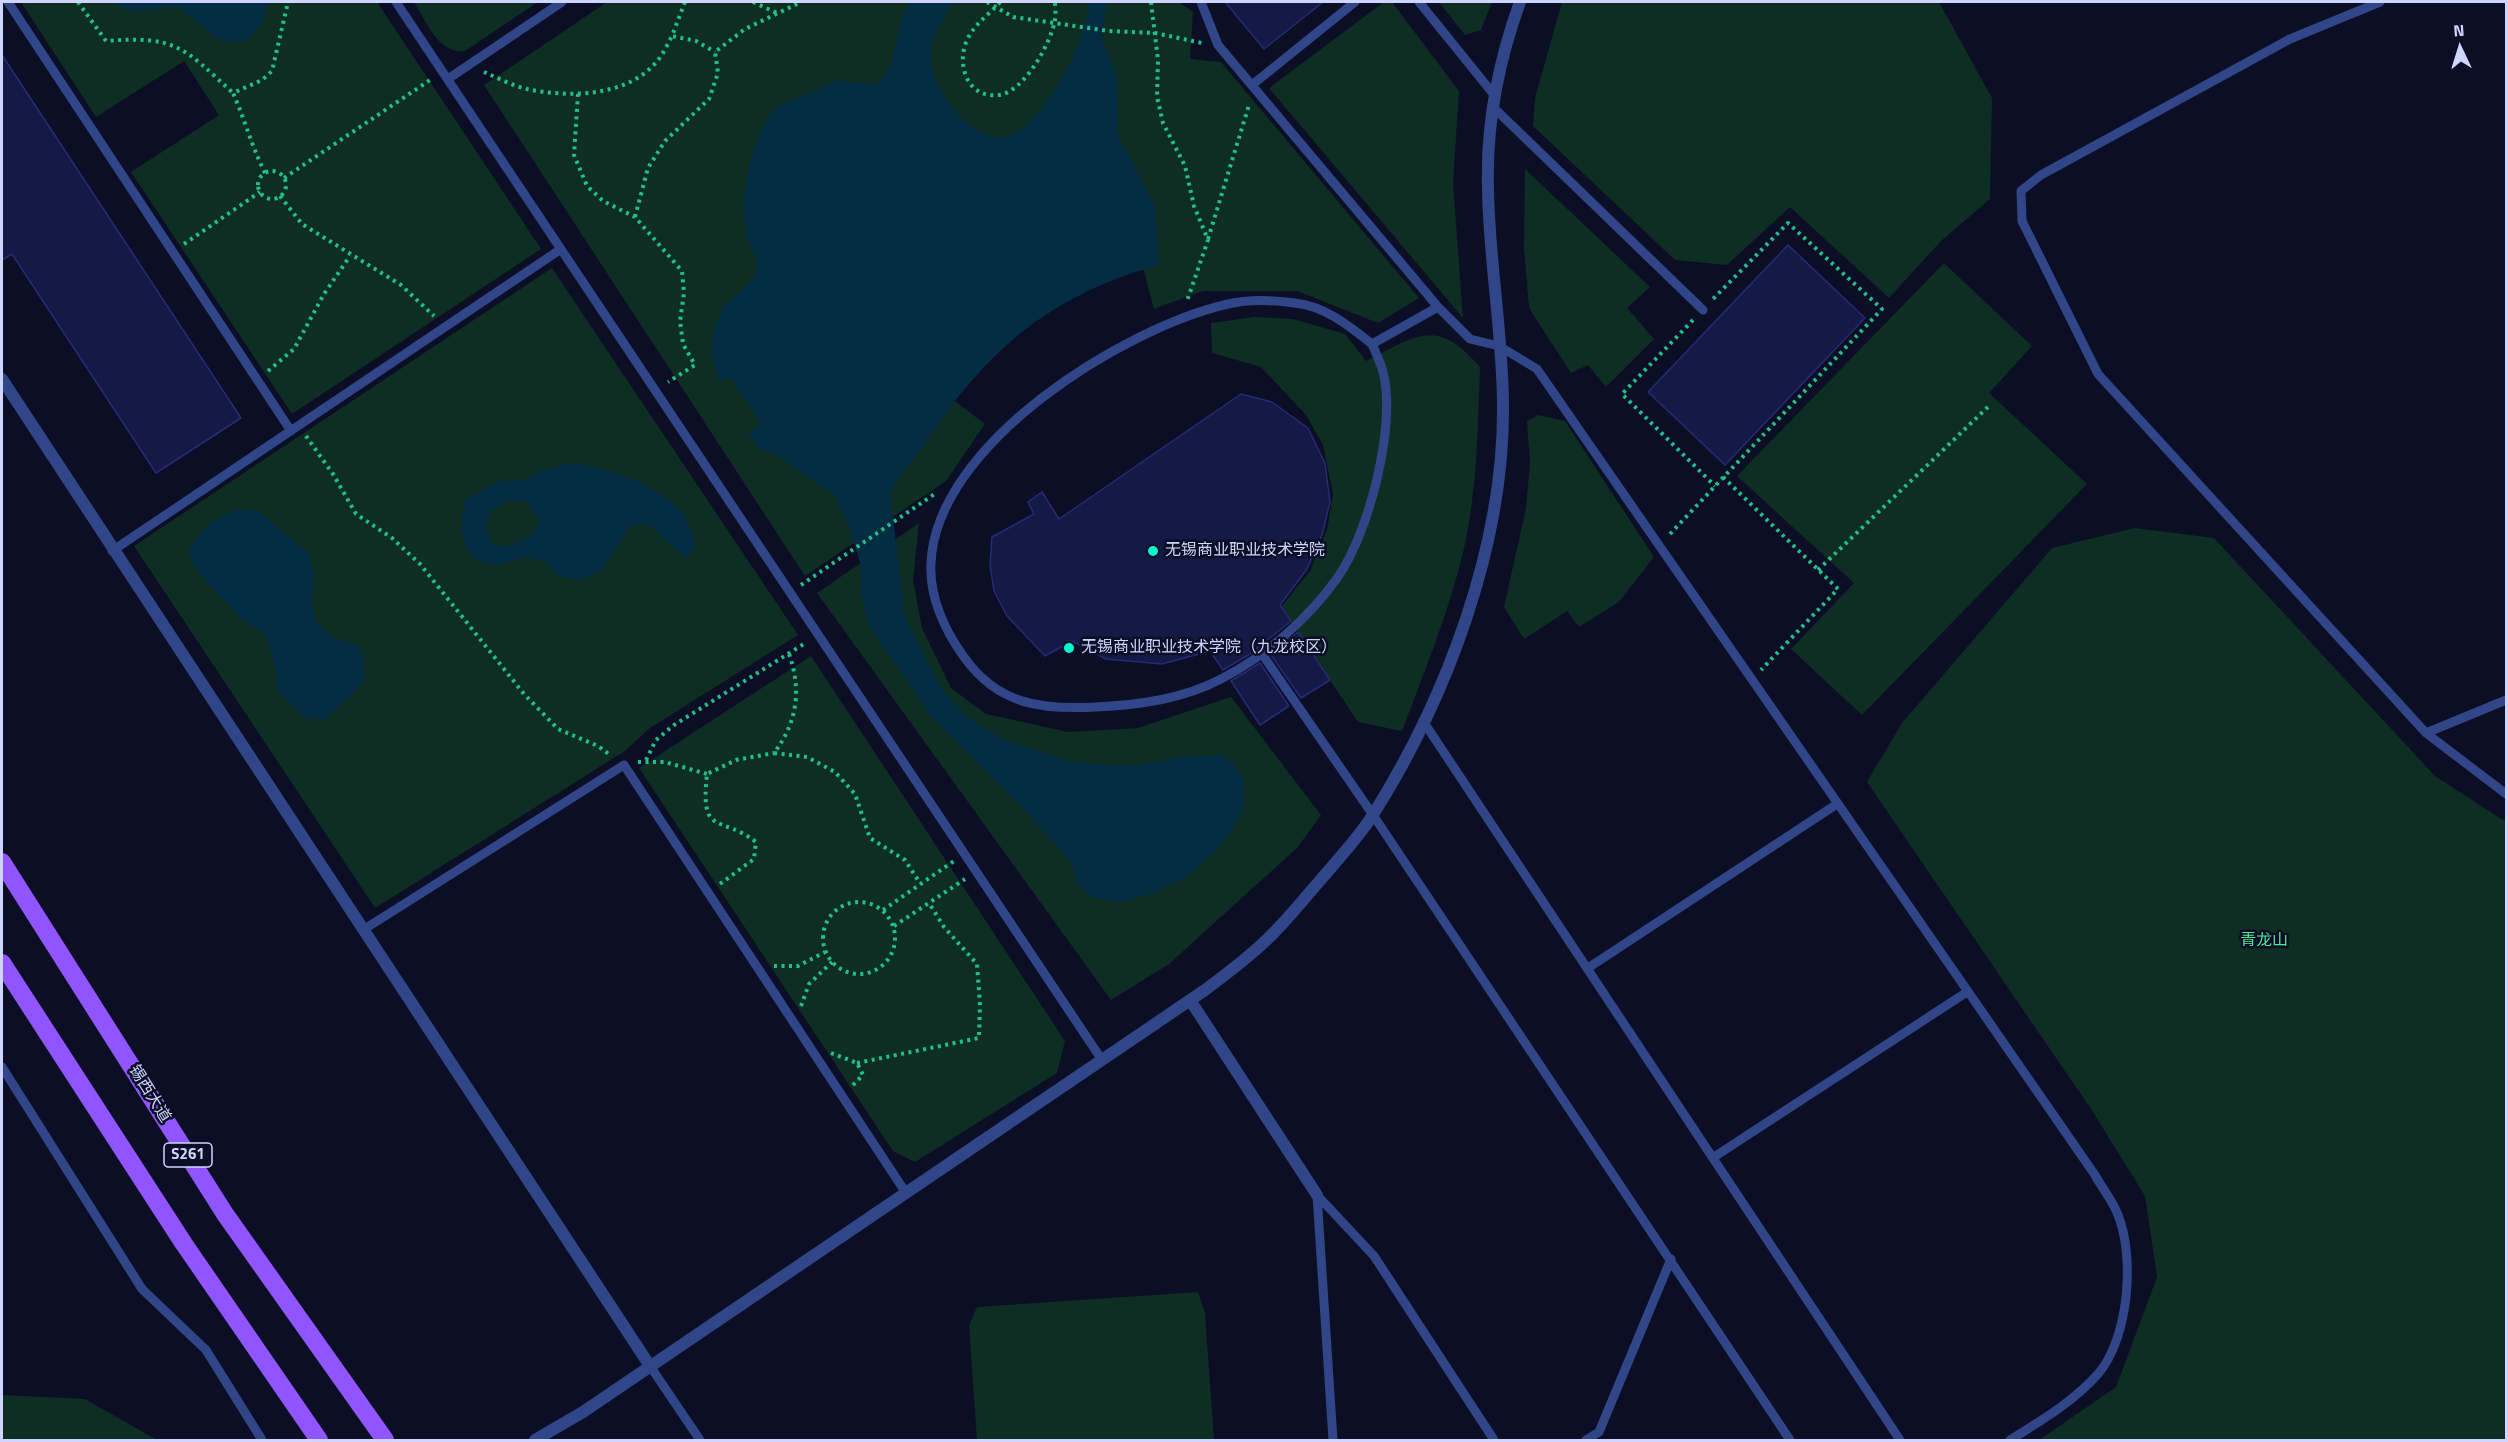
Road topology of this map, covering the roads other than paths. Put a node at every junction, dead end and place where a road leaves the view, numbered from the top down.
1 (8, 2) edge
2 (396, 2) edge
3 (562, 2) edge
4 (1201, 2) edge
5 (1355, 2) edge
6 (1419, 2) edge
7 (1520, 2) edge
8 (2380, 2) edge
9 (446, 76) junction
10 (1252, 85) junction
11 (1494, 101) junction
12 (561, 249) junction
13 (1438, 307) junction
14 (1703, 310) road end
15 (1372, 344) junction
16 (1499, 346) junction
17 (2, 379) edge
18 (295, 428) junction
19 (112, 551) junction
20 (1262, 654) junction
21 (2506, 700) edge
22 (1423, 721) junction
23 (2426, 733) junction
24 (2506, 794) edge
25 (1837, 804) junction
26 (1373, 815) junction
27 (2, 862) edge
28 (363, 930) junction
29 (2, 963) edge
30 (1588, 968) junction
31 (1967, 992) junction
32 (1190, 1000) junction
33 (1102, 1060) junction
34 (2, 1067) edge
35 (1713, 1157) junction
36 (906, 1193) junction
37 (1317, 1196) junction
38 (1671, 1259) junction
39 (650, 1366) junction
40 (262, 1440) edge
41 (319, 1440) edge
42 (386, 1440) edge
43 (535, 1440) edge
44 (700, 1440) edge
45 (1334, 1440) edge
46 (1494, 1440) edge
47 (1586, 1440) edge
48 (1790, 1440) edge
49 (1900, 1440) edge
50 (2010, 1440) edge

1 - 18 lane
2 - 9 lane
3 - 9 lane
4 - 10 lane
5 - 10 lane
6 - 11 lane
7 - 11 street
8 - 23 lane
9 - 12 lane
10 - 13 lane
11 - 14 lane
11 - 16 street
12 - 18 lane
12 - 33 lane
13 - 15 lane
13 - 16 lane
15 - 20 lane
15 - 20 lane
16 - 22 street
16 - 25 lane
17 - 19 street
18 - 19 lane
19 - 28 street
20 - 26 lane
21 - 23 lane
22 - 26 street
22 - 30 lane
23 - 24 lane
25 - 30 lane
25 - 31 lane
26 - 32 street
26 - 38 lane
27 - 42 main road, 锡西大道 / S261
28 - 36 lane
28 - 39 street
29 - 41 main road
30 - 35 lane
31 - 35 lane
31 - 50 lane
32 - 33 street
32 - 37 street
33 - 36 street
34 - 40 lane
35 - 49 lane
36 - 39 street
37 - 45 lane
37 - 46 lane
38 - 47 lane
38 - 48 lane
39 - 43 street
39 - 44 lane

